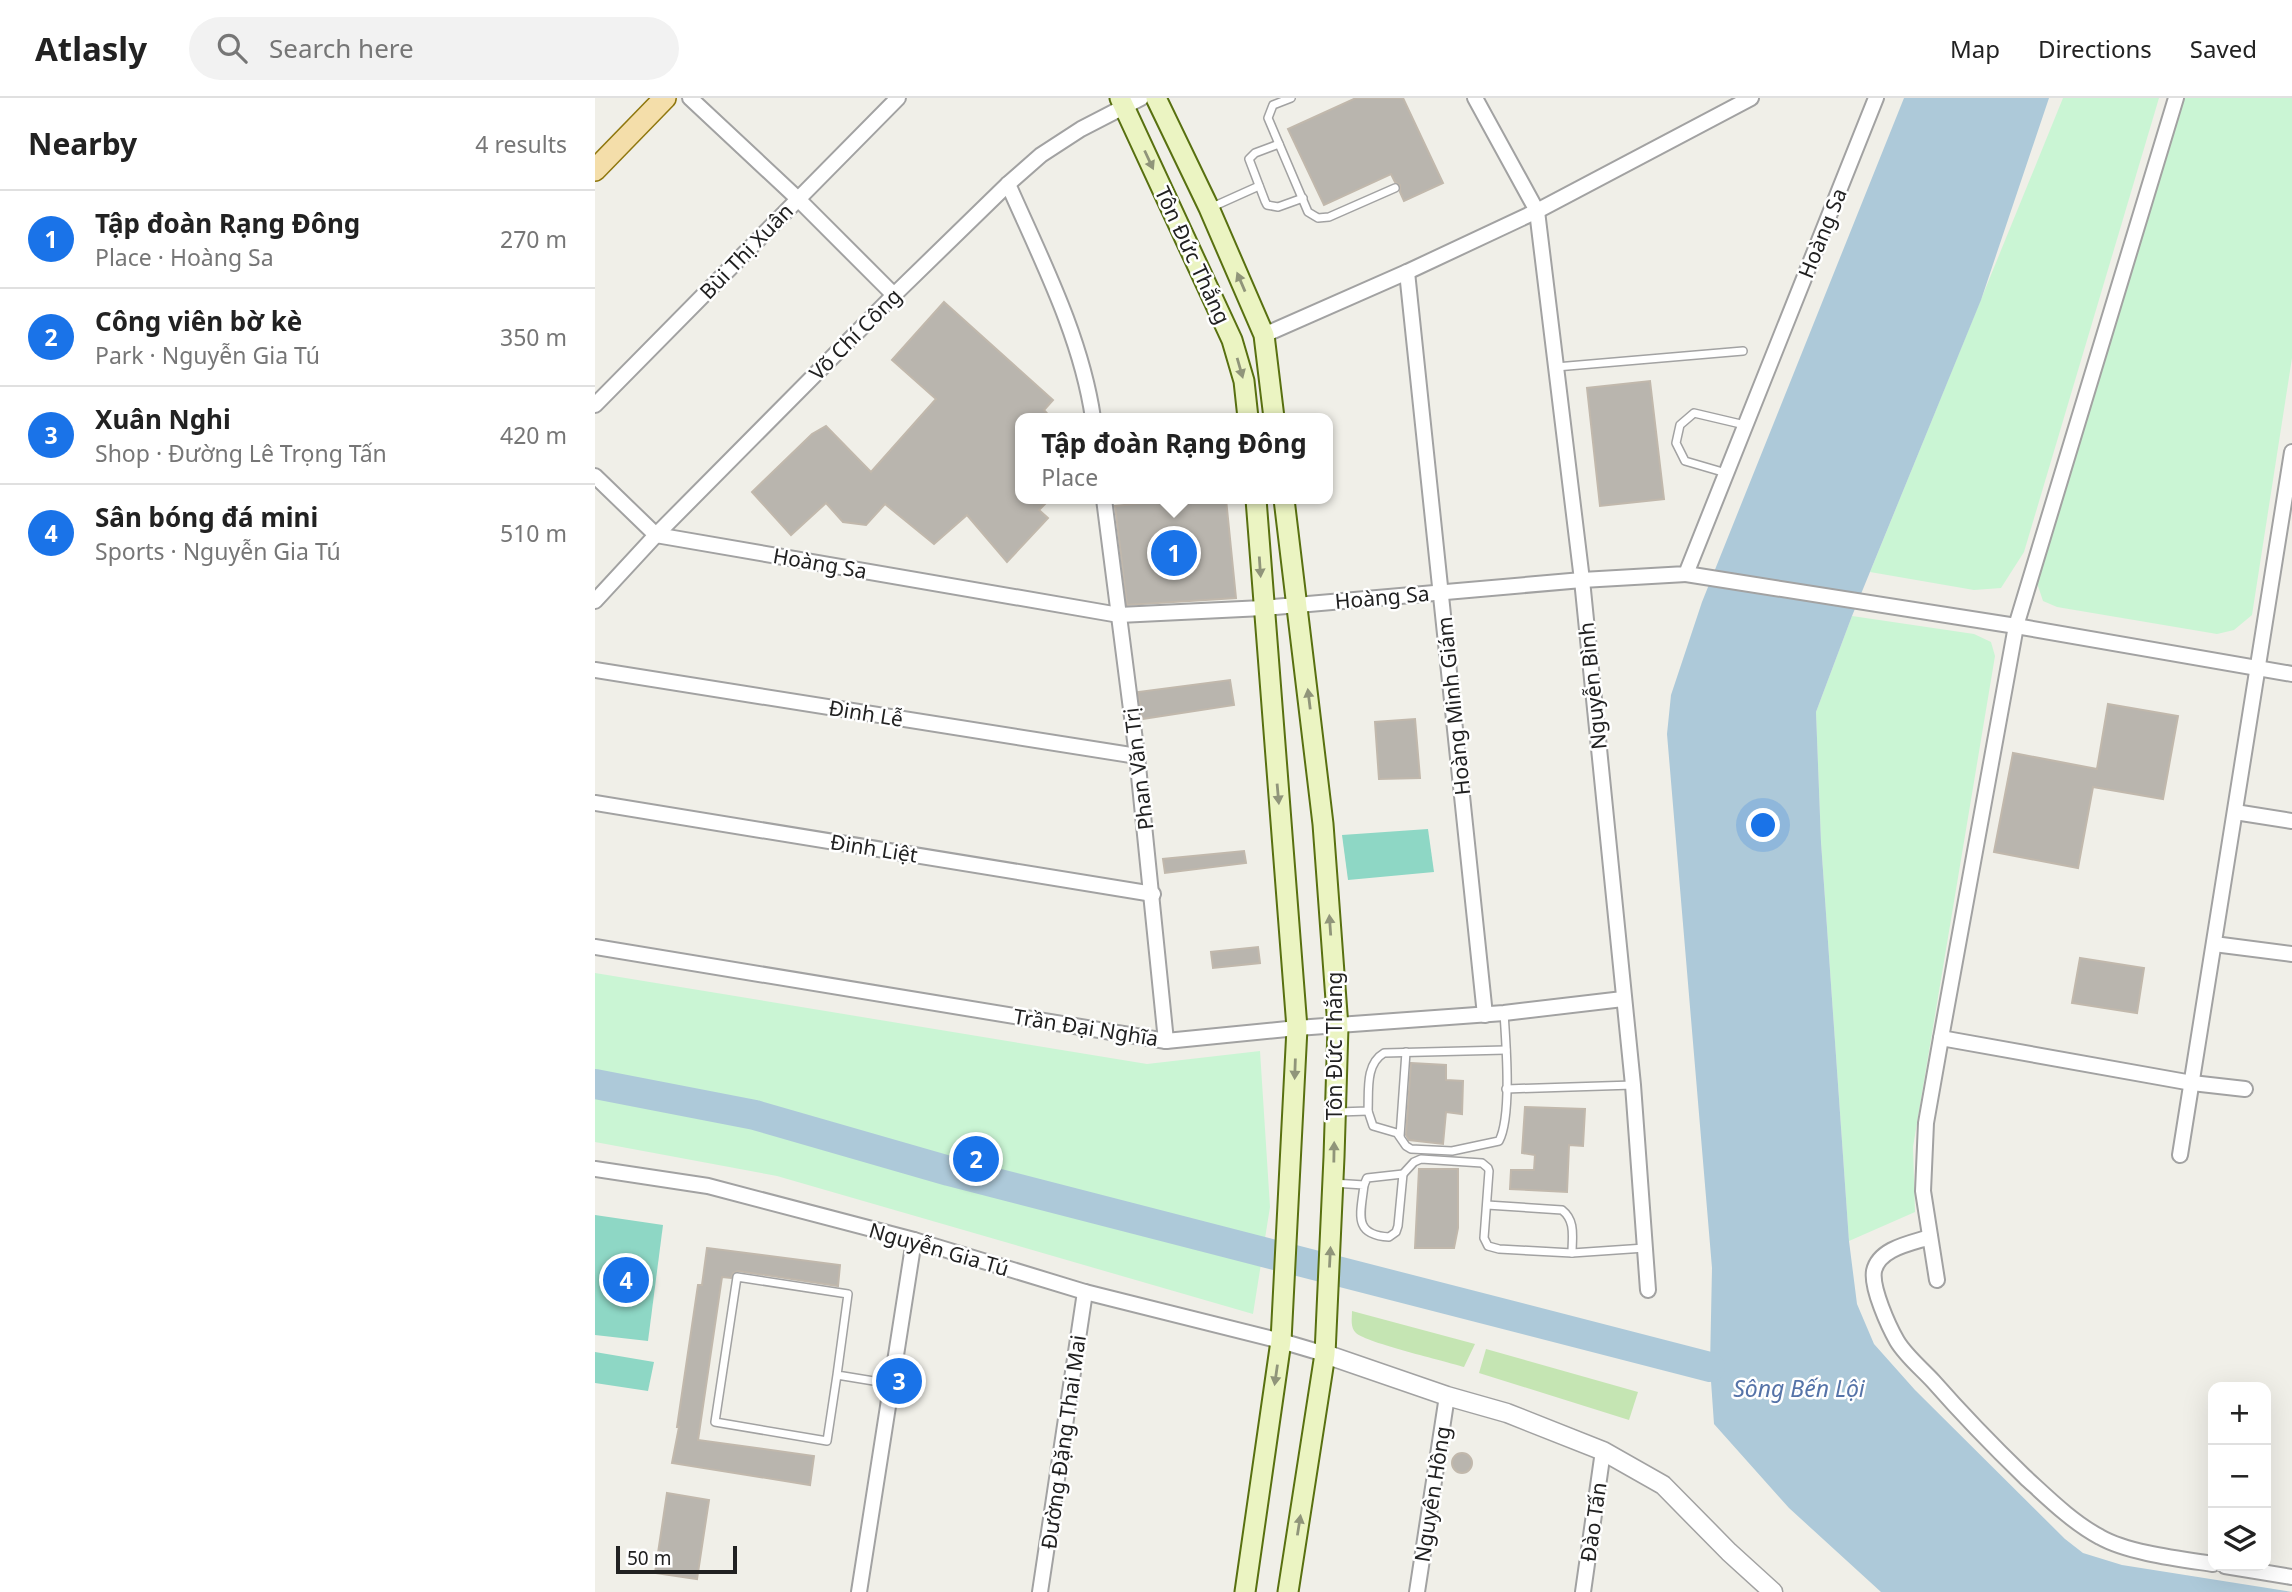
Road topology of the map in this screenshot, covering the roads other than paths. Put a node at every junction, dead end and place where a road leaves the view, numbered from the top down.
1 (665, 98) edge
2 (690, 98) edge
3 (898, 98) edge
4 (1156, 98) edge
5 (1291, 98) edge
6 (1475, 98) edge
7 (1751, 98) edge
8 (1876, 98) edge
9 (2176, 98) edge
10 (1128, 101) edge
11 (1279, 144) junction
12 (595, 170) edge
13 (1008, 184) junction
14 (1259, 186) junction
15 (1395, 188) dead end
16 (797, 198) junction
17 (1303, 198) junction
18 (1209, 208) junction
19 (1537, 211) junction
20 (1406, 272) junction
21 (894, 295) junction
22 (1263, 335) junction
23 (1743, 351) dead end
24 (1556, 367) junction
25 (595, 405) edge
26 (1092, 413) edge
27 (1247, 413) edge
28 (1273, 413) edge
29 (1745, 425) junction
30 (2292, 452) edge
31 (1726, 473) junction
32 (595, 476) edge
33 (1105, 504) edge
34 (1255, 504) edge
35 (1285, 504) edge
36 (2287, 520) edge
37 (656, 535) junction
38 (1686, 574) junction
39 (1582, 580) junction
40 (1441, 592) junction
41 (595, 601) edge
42 (1298, 605) junction
43 (1263, 608) junction
44 (1119, 615) junction
45 (2016, 626) junction
46 (2258, 668) junction
47 (595, 670) edge
48 (2292, 674) edge
49 (1137, 756) junction
50 (595, 803) edge
51 (2235, 812) junction
52 (2292, 821) edge
53 (1153, 894) junction
54 (2214, 944) junction
55 (595, 947) edge
56 (2292, 954) edge
57 (1623, 999) junction
58 (1504, 1013) junction
59 (1485, 1015) junction
60 (1338, 1027) junction
61 (1297, 1028) junction
62 (1941, 1038) junction
63 (1167, 1041) junction
64 (1506, 1050) junction
65 (1406, 1052) junction
66 (2192, 1083) junction
67 (1633, 1085) junction
68 (1506, 1089) junction
69 (2245, 1089) dead end
70 (1368, 1111) junction
71 (1334, 1112) junction
72 (1401, 1136) junction
73 (2181, 1155) dead end
74 (595, 1169) edge
75 (1403, 1174) junction
76 (1333, 1183) junction
77 (1364, 1185) junction
78 (1487, 1205) junction
79 (1930, 1237) junction
80 (914, 1240) junction
81 (1646, 1248) junction
82 (1572, 1253) junction
83 (1937, 1280) dead end
84 (1648, 1290) dead end
85 (1085, 1292) junction
86 (1282, 1340) junction
87 (1325, 1354) junction
88 (837, 1375) junction
89 (892, 1384) junction
90 (1447, 1396) junction
91 (1603, 1451) junction
92 (2208, 1563) edge
93 (2255, 1571) edge
94 (2292, 1577) edge
95 (859, 1592) edge
96 (1041, 1592) edge
97 (1245, 1592) edge
98 (1288, 1592) edge
99 (1417, 1592) edge
100 (1583, 1592) edge
101 (1773, 1592) edge

1 - 12 main road
2 - 16 street
3 - 16 street, Bùi Thị Xuân
4 - 18 main road, Tôn Đức Thắng
5 - 11 lane
6 - 19 street, Nguyễn Bình
7 - 19 street
8 - 29 street, Hoàng Sa
9 - 45 street
10 - 13 street, Võ Chí Công
10 -> 27 main road, Tôn Đức Thắng
11 - 14 lane
11 - 17 lane
13 - 21 street, Võ Chí Công
13 - 26 street
14 - 17 lane
14 - 18 lane
15 - 17 lane
16 - 21 street
16 - 25 street, Bùi Thị Xuân
22 -> 18 main road, Tôn Đức Thắng
19 - 20 street
19 - 24 street, Nguyễn Bình
20 - 22 street
20 - 40 street, Hoàng Minh Giám
21 - 37 street, Võ Chí Công
22 - 28 main road, Tôn Đức Thắng
23 - 24 lane
24 - 39 street, Nguyễn Bình
29 - 31 street, Hoàng Sa
29 - 31 lane
30 - 36 street
31 - 38 street, Hoàng Sa
32 - 37 street
33 - 44 street, Phan Văn Trị
34 -> 43 main road, Tôn Đức Thắng
35 - 42 main road, Tôn Đức Thắng
36 - 46 street
37 - 41 street, Võ Chí Công
37 - 44 street, Hoàng Sa
38 - 39 street, Hoàng Sa
38 - 45 street
39 - 40 street, Hoàng Sa
39 - 57 street, Nguyễn Bình
40 - 42 street, Hoàng Sa
40 - 59 street, Hoàng Minh Giám
42 - 43 street, Hoàng Sa
60 -> 42 main road, Tôn Đức Thắng
43 - 44 street, Hoàng Sa
43 -> 61 main road, Tôn Đức Thắng
44 - 49 street, Phan Văn Trị
45 - 46 street
45 - 62 street
46 - 48 street
46 - 51 street
47 - 49 street, Đinh Lễ
49 - 53 street, Phan Văn Trị
50 - 53 street, Đinh Liệt
51 - 52 street
51 - 54 street
53 - 63 street, Phan Văn Trị
54 - 56 street
54 - 66 street
55 - 63 street, Trần Đại Nghĩa
57 - 58 street, Trần Đại Nghĩa
57 - 67 street, Nguyễn Bình
58 - 59 street, Trần Đại Nghĩa
58 - 64 lane
59 - 60 street, Trần Đại Nghĩa
60 - 61 street, Trần Đại Nghĩa
60 - 71 main road, Tôn Đức Thắng
61 - 63 street, Trần Đại Nghĩa
61 -> 86 main road, Tôn Đức Thắng
62 - 66 street
62 - 79 street
64 - 65 lane
64 - 68 lane
65 - 70 lane
65 - 72 lane
66 - 69 street
66 - 73 street
67 - 68 lane
67 - 81 street, Nguyễn Bình
68 - 72 lane
70 - 71 lane
70 - 72 lane
76 -> 71 main road, Tôn Đức Thắng
74 - 80 street, Nguyễn Gia Tú
75 - 77 lane
75 - 77 lane
75 - 78 lane
76 - 77 lane
87 -> 76 main road, Tôn Đức Thắng
78 - 82 lane
78 - 82 lane
79 - 83 street
79 - 92 street
80 - 85 street, Nguyễn Gia Tú
80 - 89 street
81 - 82 lane
81 - 84 street, Nguyễn Bình
85 - 86 street, Nguyễn Gia Tú
85 - 96 street, Đường Đặng Thai Mai
86 - 87 street, Nguyễn Gia Tú
86 -> 97 main road, Tôn Đức Thắng
87 - 90 street
98 -> 87 main road, Tôn Đức Thắng
88 - 88 lane
88 - 89 lane
89 - 95 street
90 - 91 street
90 - 99 street, Nguyên Hồng
91 - 100 street, Đào Tấn
91 - 101 street
93 - 94 street

